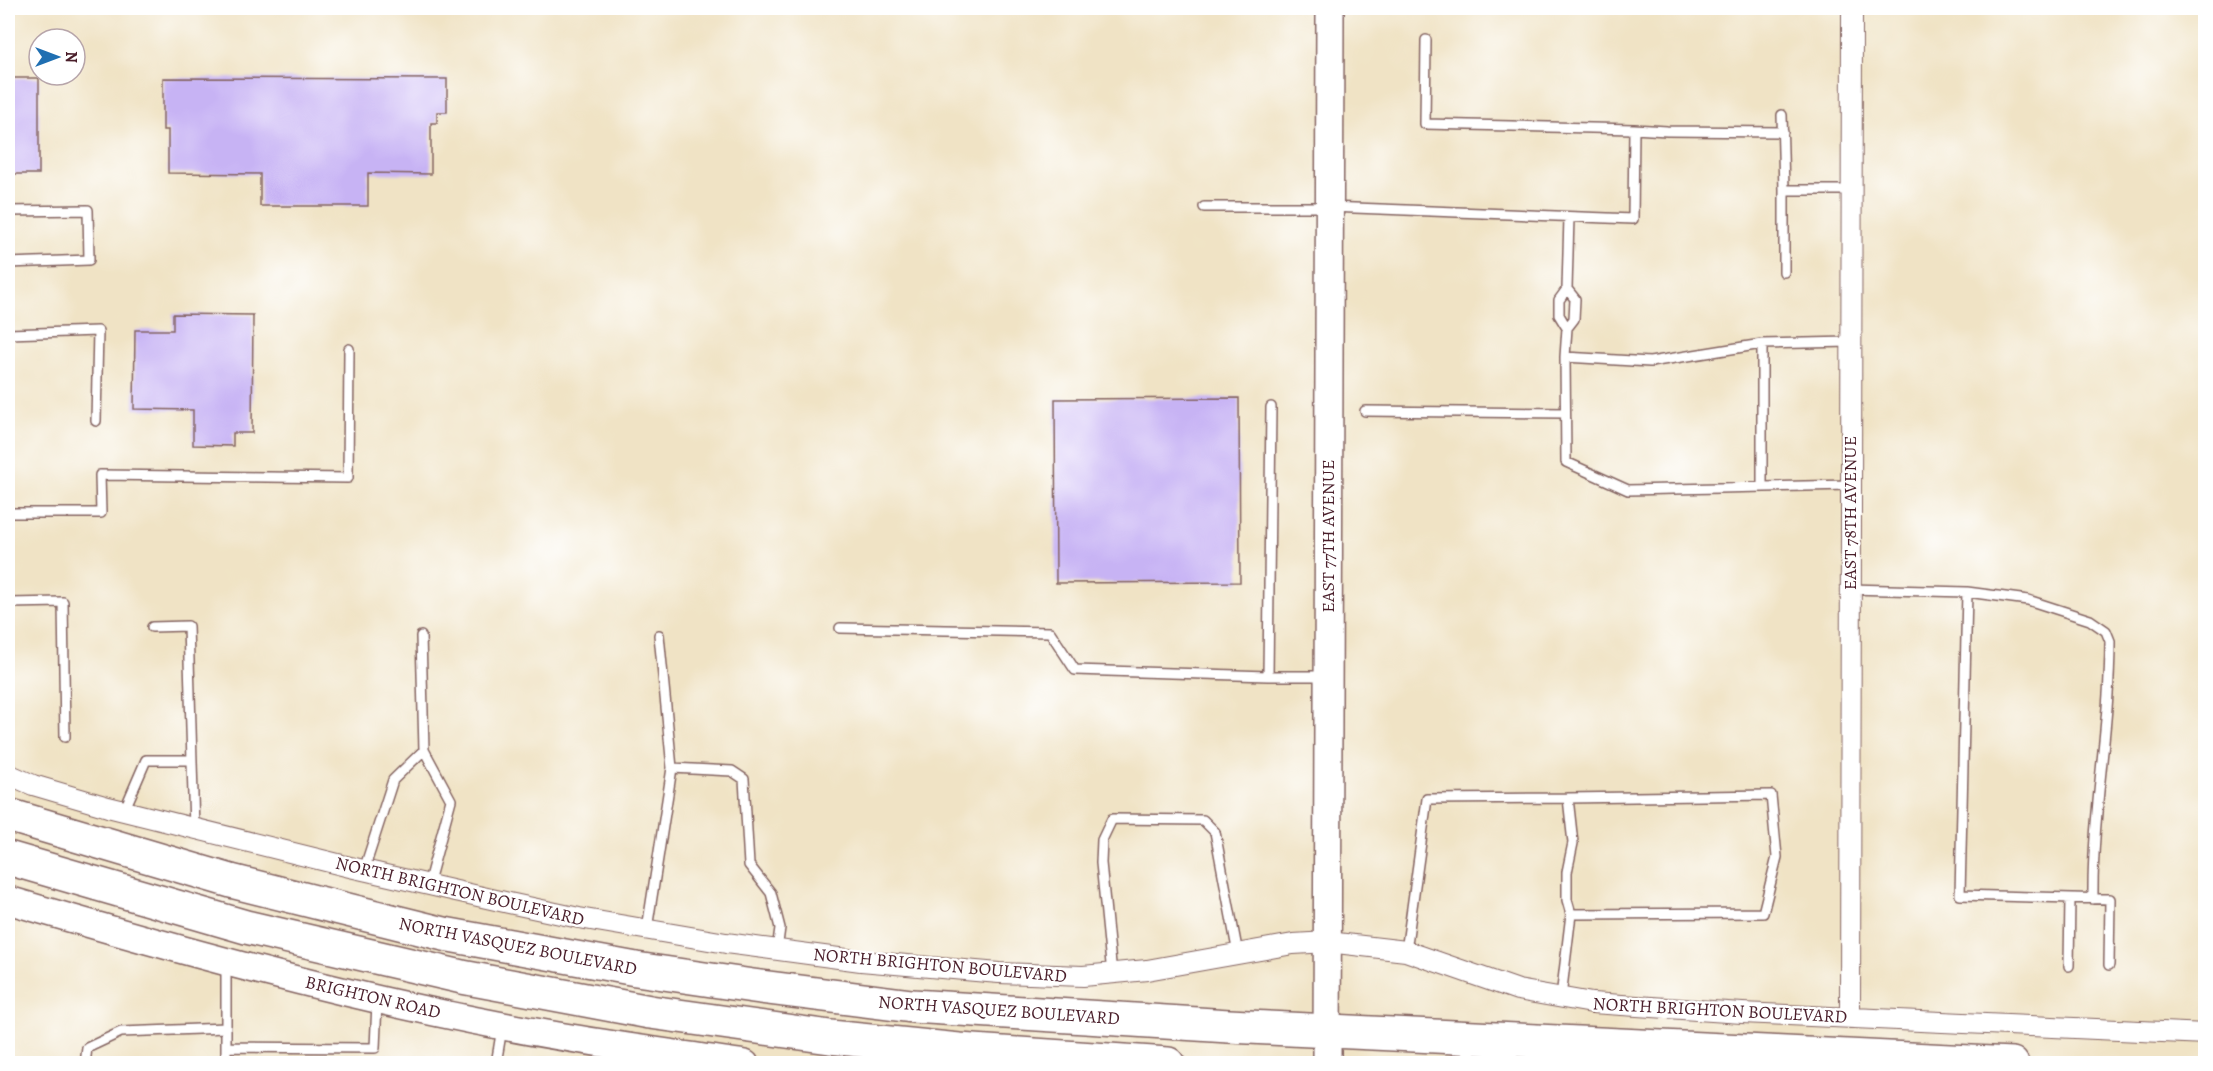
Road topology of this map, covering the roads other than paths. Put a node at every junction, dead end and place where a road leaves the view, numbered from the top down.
1 (1330, 8) edge
2 (1852, 8) edge
3 (1426, 40) dead end
4 (1782, 115) dead end
5 (1634, 129) junction
6 (1783, 132) junction
7 (1784, 190) junction
8 (1851, 190) junction
9 (1204, 207) dead end
10 (1329, 207) junction
11 (8, 212) edge
12 (1569, 217) junction
13 (8, 263) edge
14 (1784, 272) dead end
15 (1567, 289) junction
16 (1567, 328) junction
17 (8, 334) edge
18 (1851, 342) junction
19 (1762, 344) junction
20 (349, 349) dead end
21 (1565, 357) junction
22 (1271, 407) dead end
23 (1365, 411) dead end
24 (1566, 413) junction
25 (96, 421) dead end
26 (1850, 485) junction
27 (1762, 487) junction
28 (8, 513) edge
29 (1849, 590) junction
30 (1967, 592) junction
31 (8, 621) edge
32 (152, 627) dead end
33 (840, 628) dead end
34 (659, 635) dead end
35 (422, 636) dead end
36 (1268, 676) junction
37 (1328, 676) junction
38 (65, 737) dead end
39 (424, 750) junction
40 (192, 760) junction
41 (672, 768) junction
42 (8, 774) edge
43 (1568, 798) junction
44 (124, 811) junction
45 (8, 815) edge
46 (194, 828) junction
47 (8, 858) edge
48 (364, 870) junction
49 (428, 885) junction
50 (2070, 898) junction
51 (2093, 899) junction
52 (8, 900) edge
53 (1571, 914) junction
54 (647, 929) junction
55 (1328, 942) junction
56 (777, 950) junction
57 (1406, 951) junction
58 (1238, 954) junction
59 (226, 962) junction
60 (2109, 965) dead end
61 (2069, 966) dead end
62 (1112, 974) junction
63 (378, 998) junction
64 (1562, 998) junction
65 (1850, 1018) junction
66 (502, 1026) junction
67 (226, 1028) junction
68 (1327, 1030) junction
69 (2205, 1034) edge
70 (226, 1047) junction
71 (695, 1060) edge
72 (85, 1064) edge
73 (226, 1064) edge
74 (496, 1064) edge
75 (745, 1064) edge
76 (1168, 1064) edge
77 (1327, 1064) edge
78 (2012, 1064) edge

1 - 10 street, EAST 77TH AVENUE
2 - 8 street, EAST 78TH AVENUE
3 - 5 lane
4 - 6 lane
5 - 6 lane
5 - 12 lane
6 - 7 lane
7 - 8 lane
7 - 14 lane
8 - 18 street, EAST 78TH AVENUE
9 - 10 lane
10 - 12 lane
10 - 37 street, EAST 77TH AVENUE
11 - 13 lane
12 - 15 lane
15 - 16 lane
15 - 16 lane
16 - 21 lane
17 - 25 lane
18 - 19 lane
18 - 26 street, EAST 78TH AVENUE
19 - 21 lane
19 - 27 lane
20 - 28 lane
21 - 24 lane
22 - 36 lane
23 - 24 lane
24 - 27 lane
26 - 27 lane
26 - 29 street, EAST 78TH AVENUE
29 - 30 lane
29 - 65 street, EAST 78TH AVENUE
30 - 50 lane
30 - 51 lane
31 - 38 lane
32 - 40 lane
33 - 36 lane
34 - 41 lane
35 - 39 lane
36 - 37 lane
37 - 55 street, EAST 77TH AVENUE
39 - 48 lane
39 - 49 lane
40 - 44 lane
40 - 46 lane
41 - 54 lane
41 - 56 lane
42 - 44 street, NORTH BRIGHTON BOULEVARD
43 - 53 lane
43 - 53 lane
43 - 57 lane
44 - 46 street, NORTH BRIGHTON BOULEVARD
45 - 68 highway, NORTH VASQUEZ BOULEVARD
46 - 48 street, NORTH BRIGHTON BOULEVARD
47 - 76 highway
48 - 49 street, NORTH BRIGHTON BOULEVARD
49 - 54 street, NORTH BRIGHTON BOULEVARD
50 - 51 lane
50 - 61 lane
51 - 60 lane
52 - 59 street, BRIGHTON ROAD
53 - 64 lane
54 - 56 street, NORTH BRIGHTON BOULEVARD
55 - 57 street, NORTH BRIGHTON BOULEVARD
55 - 58 street, NORTH BRIGHTON BOULEVARD
55 - 68 street, EAST 77TH AVENUE
56 - 62 street, NORTH BRIGHTON BOULEVARD
57 - 64 street, NORTH BRIGHTON BOULEVARD
58 - 62 street, NORTH BRIGHTON BOULEVARD
58 - 62 lane
59 - 63 street, BRIGHTON ROAD
59 - 67 lane
63 - 66 street, BRIGHTON ROAD
63 - 70 lane
64 - 65 street, NORTH BRIGHTON BOULEVARD
65 - 69 street, NORTH BRIGHTON BOULEVARD
66 - 71 street, BRIGHTON ROAD
66 - 74 lane
67 - 70 lane
67 - 72 lane
68 - 77 street, EAST 77TH AVENUE
68 - 78 highway, NORTH VASQUEZ BOULEVARD
70 - 73 lane
71 - 75 street, BRIGHTON ROAD

